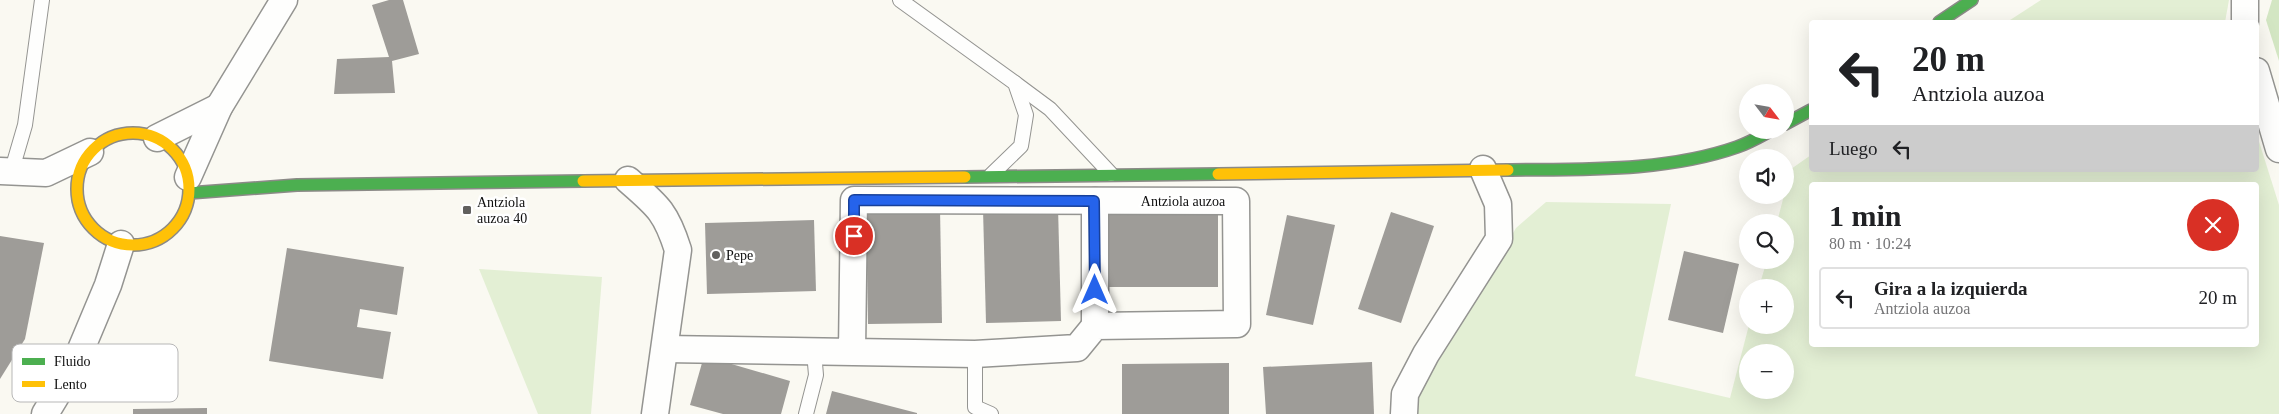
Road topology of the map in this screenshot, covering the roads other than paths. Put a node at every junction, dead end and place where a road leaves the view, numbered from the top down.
1 (42, 0) edge
2 (284, 0) edge
3 (900, 0) edge
4 (1972, 0) edge
5 (2245, 0) edge
6 (1942, 20) edge
7 (2245, 20) edge
8 (2259, 82) edge
9 (1015, 83) junction
10 (219, 107) junction
11 (1809, 111) edge
12 (1794, 119) edge
13 (157, 138) junction
14 (1754, 139) edge
15 (2279, 148) edge
16 (90, 152) junction
17 (1483, 169) junction
18 (6, 172) edge
19 (1111, 174) junction
20 (991, 175) junction
21 (628, 180) junction
22 (189, 185) junction
23 (1094, 201) junction
24 (121, 244) junction
25 (1095, 326) junction
26 (83, 344) edge
27 (665, 349) junction
28 (814, 352) junction
29 (852, 352) junction
30 (975, 354) junction
31 (52, 402) edge
32 (45, 414) edge
33 (655, 414) edge
34 (806, 414) edge
35 (991, 414) edge
36 (1404, 414) edge

1 - 18 lane
2 - 10 street
3 - 9 lane
4 - 6 main road
5 - 7 street
8 - 15 street
9 - 19 lane
9 - 20 lane
10 - 13 street
10 - 22 street
11 - 12 main road
13 - 16 main road
13 - 22 main road
14 - 17 main road
16 - 18 street
16 - 24 main road
17 - 19 main road
17 - 36 street
19 - 20 main road
20 - 21 main road
21 - 22 main road
21 - 27 street
22 - 24 main road
23 - 25 street
23 - 25 street, Antziola auzoa
23 - 29 street, Antziola auzoa
24 - 26 street
25 - 30 street
27 - 28 street
27 - 33 street
28 - 29 street
28 - 34 lane
29 - 30 street
30 - 35 lane
31 - 32 street

